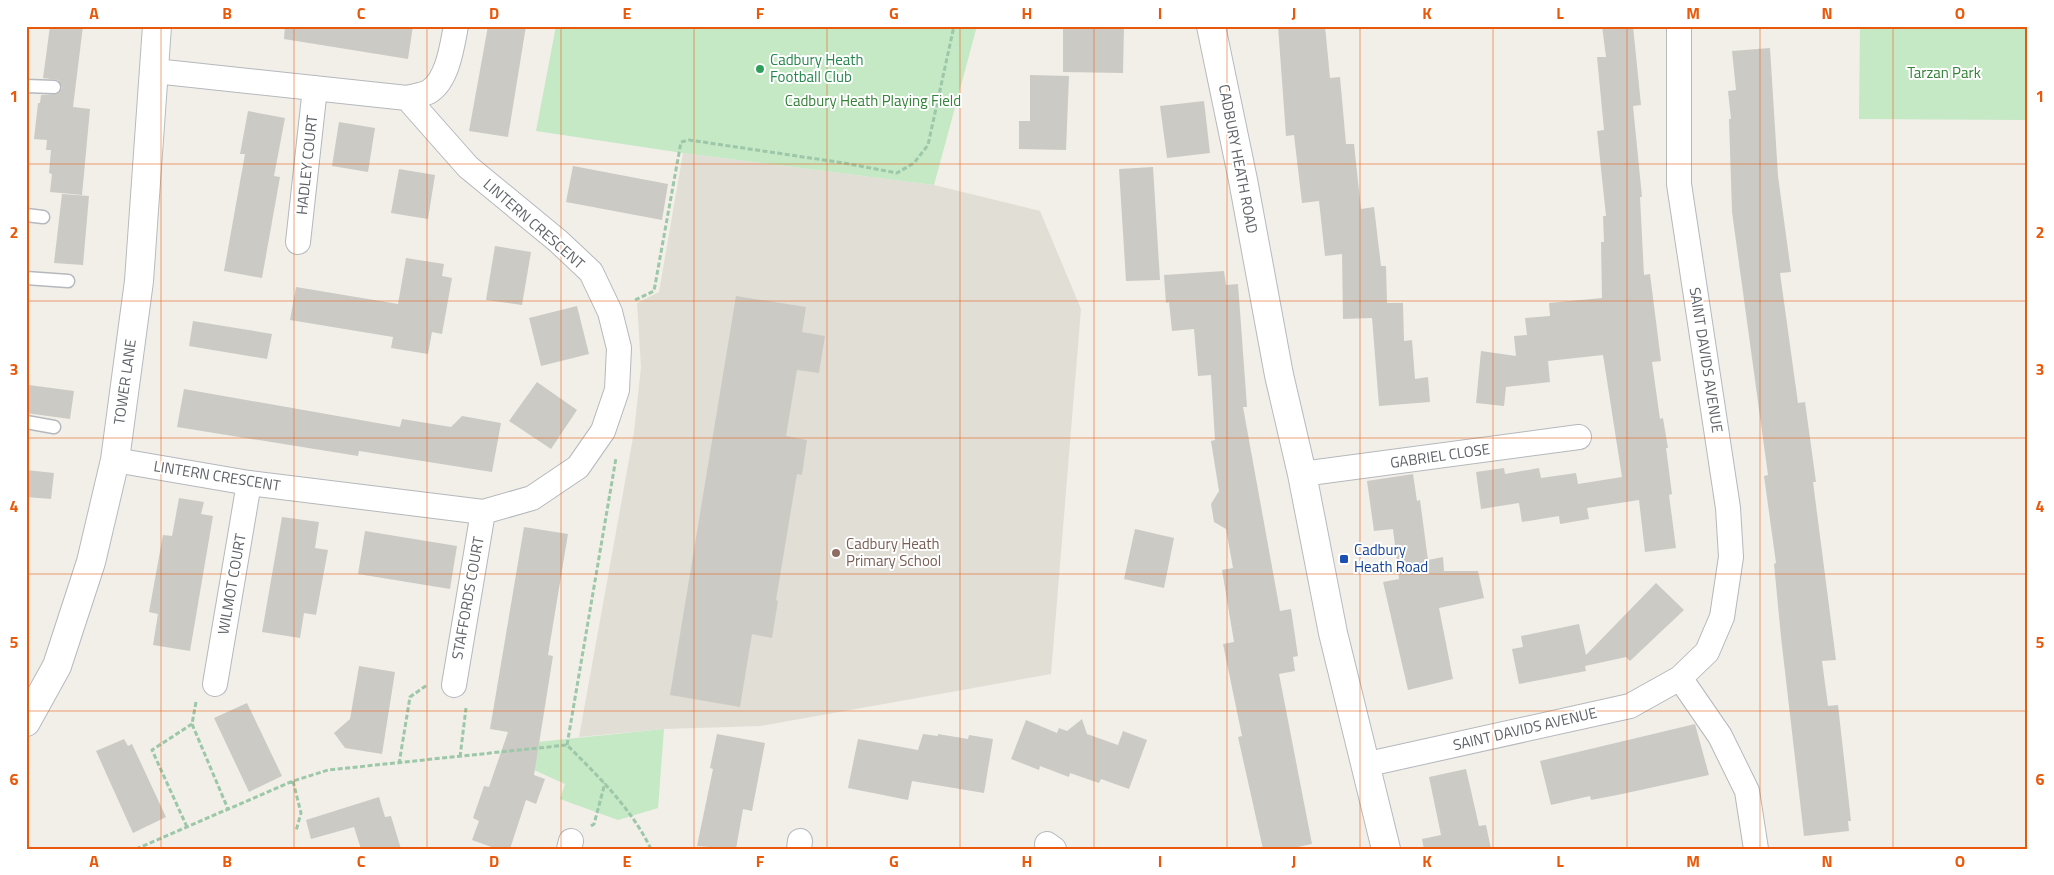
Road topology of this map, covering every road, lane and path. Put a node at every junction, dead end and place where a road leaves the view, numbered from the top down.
1 (157, 26) edge
2 (456, 26) edge
3 (954, 26) edge
4 (1211, 26) edge
5 (1679, 26) edge
6 (154, 70) junction
7 (26, 86) edge
8 (54, 87) dead end
9 (315, 88) junction
10 (407, 98) junction
11 (26, 215) edge
12 (43, 217) dead end
13 (298, 242) dead end
14 (26, 278) edge
15 (68, 281) dead end
16 (610, 312) junction
17 (26, 422) edge
18 (54, 427) dead end
19 (603, 431) junction
20 (1579, 437) dead end
21 (115, 460) junction
22 (1302, 474) junction
23 (249, 483) junction
24 (483, 512) junction
25 (455, 675) junction
26 (1680, 678) junction
27 (215, 684) joint
28 (26, 722) edge
29 (192, 724) junction
30 (568, 745) junction
31 (460, 757) junction
32 (399, 764) junction
33 (1364, 765) junction
34 (293, 781) junction
35 (605, 782) junction
36 (228, 808) junction
37 (187, 827) junction
38 (296, 831) dead end
39 (570, 845) edge
40 (136, 849) edge
41 (651, 849) edge
42 (1386, 849) edge
43 (1756, 849) edge

1 - 6 street, TOWER LANE
2 - 10 street
3 - 16 path
4 - 22 street, CADBURY HEATH ROAD
5 - 26 street, SAINT DAVIDS AVENUE
6 - 9 street
6 - 21 street, TOWER LANE
7 - 8 lane
9 - 10 street
9 - 13 street, HADLEY COURT
10 - 16 street, LINTERN CRESCENT
11 - 12 lane
14 - 15 lane
16 - 19 street, LINTERN CRESCENT
17 - 18 lane
19 - 24 street, LINTERN CRESCENT
19 - 30 path
20 - 22 street, GABRIEL CLOSE
21 - 23 street, LINTERN CRESCENT
21 - 28 street, TOWER LANE
22 - 33 street, CADBURY HEATH ROAD
23 - 24 street, LINTERN CRESCENT
23 - 27 street, WILMOT COURT
24 - 25 street, STAFFORDS COURT
25 - 31 path
25 - 32 path
26 - 33 street, SAINT DAVIDS AVENUE
26 - 43 street
27 - 29 path
29 - 36 path
29 - 37 path
30 - 31 path
30 - 35 path
31 - 32 path
32 - 34 path
33 - 42 street, CADBURY HEATH ROAD
34 - 36 path
34 - 38 path
35 - 39 path
35 - 41 path
36 - 37 path
37 - 40 path

